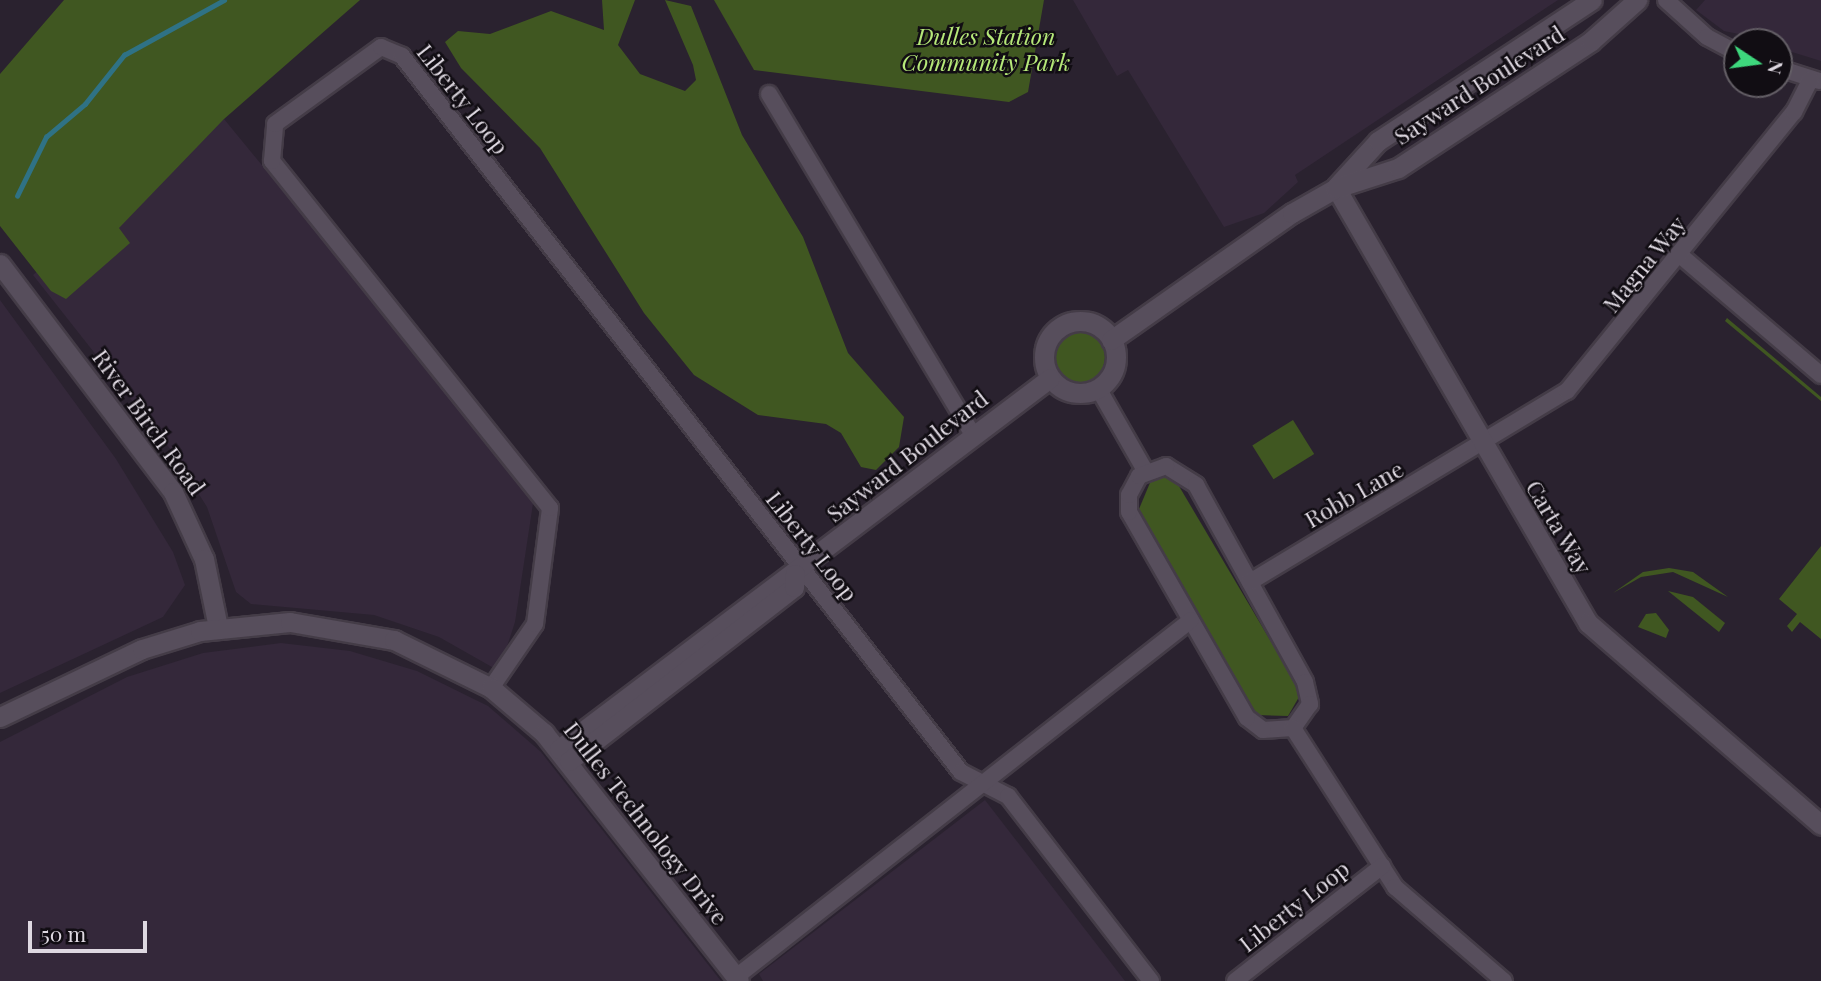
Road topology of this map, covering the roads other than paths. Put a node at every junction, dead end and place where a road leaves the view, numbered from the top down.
1 (1592, 0) edge
2 (1637, 0) edge
3 (1666, 0) edge
4 (1723, 46) edge
5 (1793, 73) edge
6 (1816, 80) edge
7 (769, 94) dead end
8 (1336, 188) junction
9 (1681, 255) junction
10 (0, 264) edge
11 (1111, 340) junction
12 (1821, 375) edge
13 (1050, 378) junction
14 (1098, 388) junction
15 (973, 435) junction
16 (1482, 445) junction
17 (1146, 472) junction
18 (798, 572) junction
19 (1250, 582) junction
20 (1191, 621) junction
21 (218, 627) junction
22 (491, 688) junction
23 (0, 717) edge
24 (1293, 728) junction
25 (564, 755) junction
26 (988, 779) junction
27 (1821, 825) edge
28 (1382, 866) junction
29 (737, 979) edge
30 (1151, 981) edge
31 (1234, 981) edge
32 (1504, 981) edge

1 - 8 street, Sayward Boulevard
2 - 8 street, Sayward Boulevard
3 - 4 street
5 - 6 street
6 - 9 street, Magna Way
7 - 15 street
8 - 11 street, Sayward Boulevard
8 - 16 street, Carta Way
9 - 12 street
9 - 16 street, Magna Way
10 - 21 street, River Birch Road
11 - 13 street
11 - 14 street
13 - 14 street
13 - 15 street, Sayward Boulevard
14 - 17 street
15 - 18 street, Sayward Boulevard
16 - 19 street, Robb Lane
16 - 27 street, Carta Way
17 - 19 street
17 - 20 street
18 - 22 street, Liberty Loop
18 - 25 street, Sayward Boulevard
18 - 26 street, Liberty Loop
19 - 24 street
20 - 24 street
20 - 26 street
21 - 22 street, Dulles Technology Drive
21 - 23 street, Dulles Technology Drive
22 - 25 street, Dulles Technology Drive
24 - 28 street
25 - 29 street, Dulles Technology Drive
26 - 29 street
26 - 30 street, Liberty Loop
28 - 31 street, Liberty Loop
28 - 32 street

